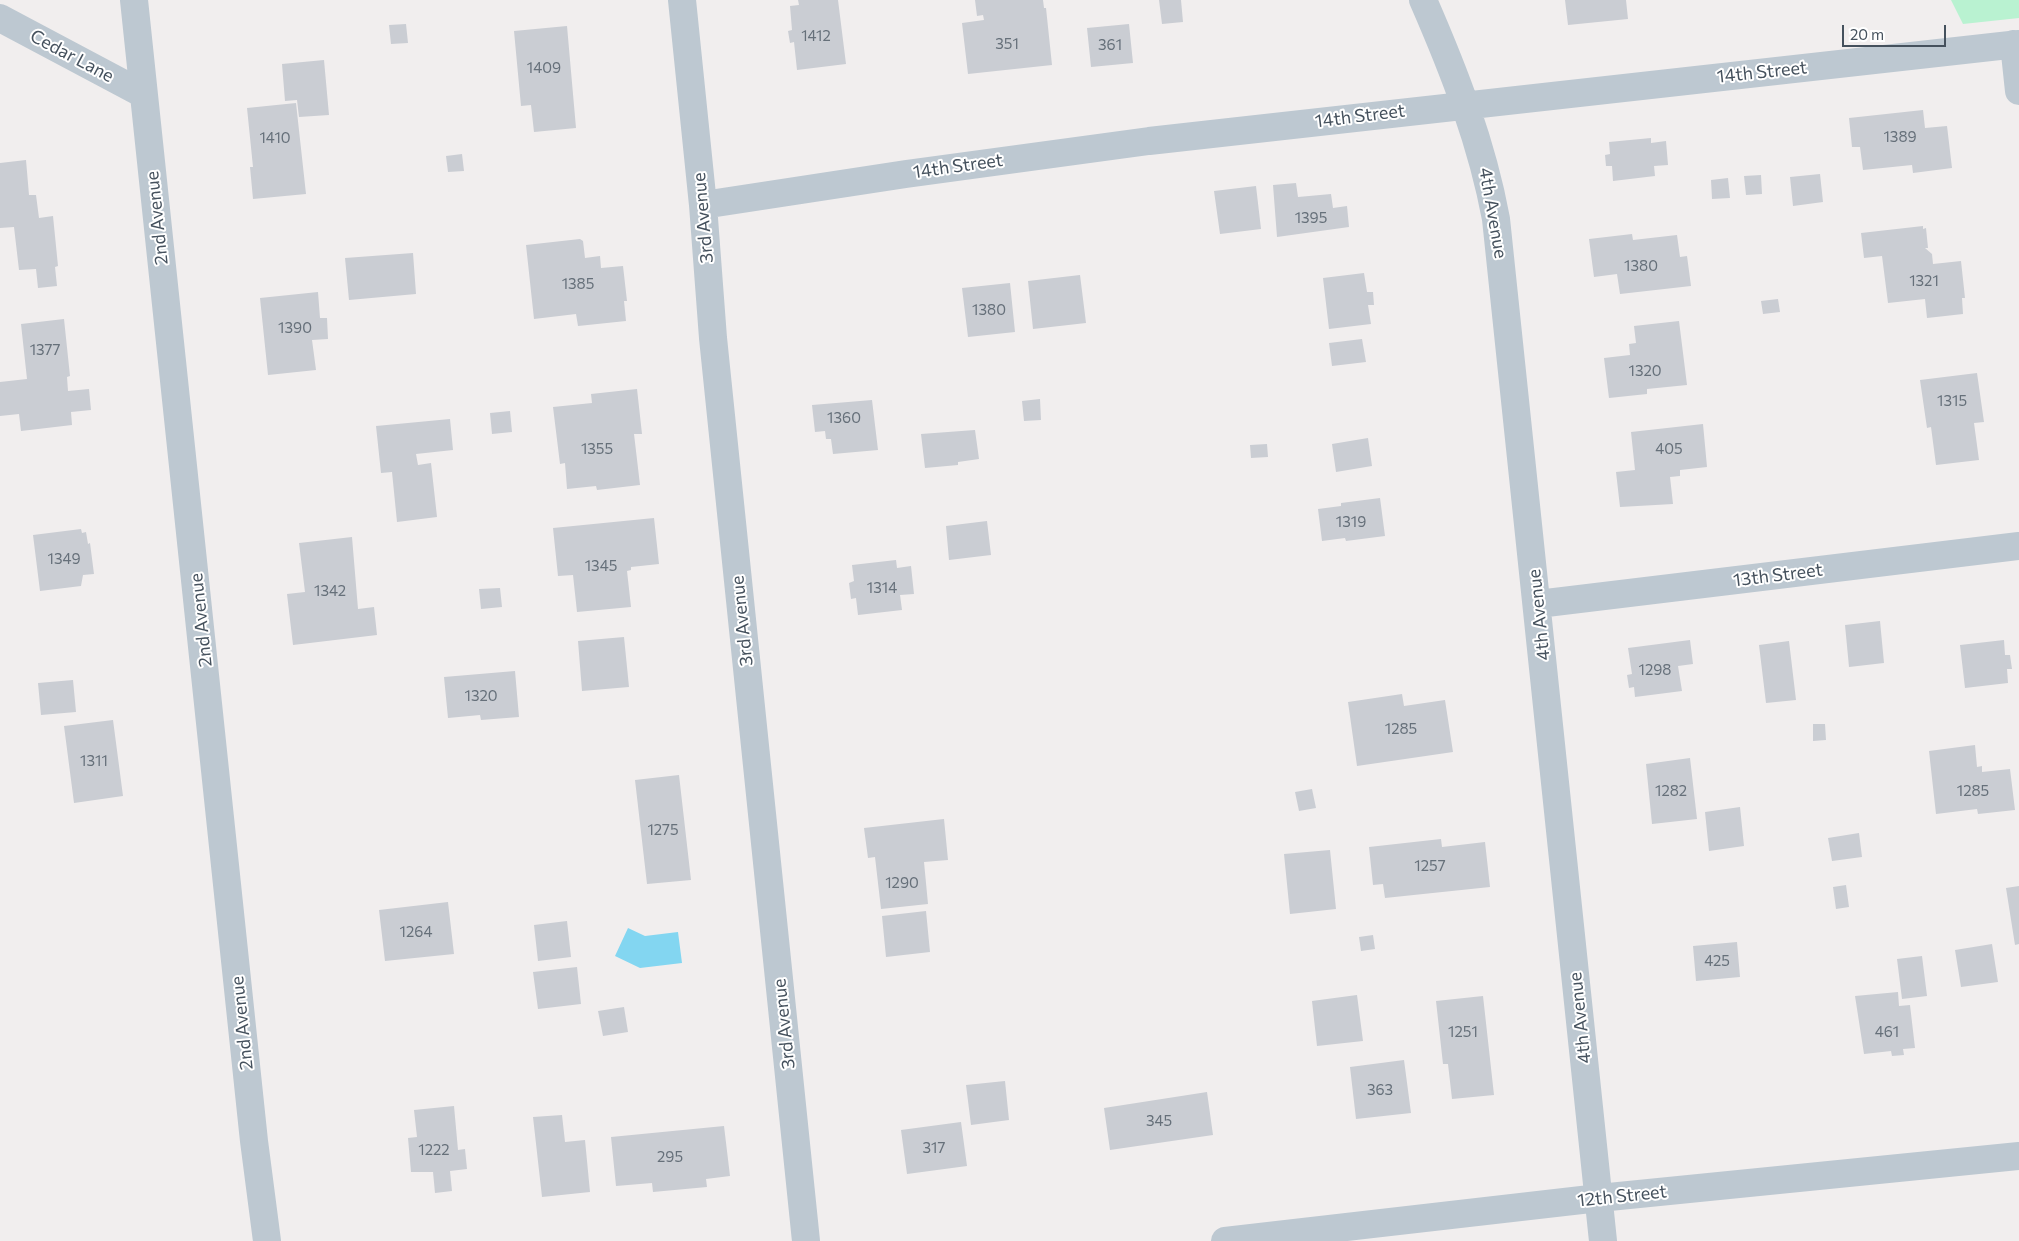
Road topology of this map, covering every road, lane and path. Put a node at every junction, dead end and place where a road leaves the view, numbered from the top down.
1 (134, 0) edge
2 (682, 0) edge
3 (1423, 0) edge
4 (0, 18) edge
5 (2016, 44) edge
6 (2019, 91) edge
7 (143, 94) junction
8 (1465, 104) junction
9 (703, 205) junction
10 (2019, 546) edge
11 (1538, 604) junction
12 (2019, 1156) edge
13 (1599, 1198) junction
14 (266, 1241) edge
15 (806, 1241) edge
16 (1225, 1241) edge
17 (1603, 1241) edge

1 - 7 street, 2nd Avenue
2 - 9 street, 3rd Avenue
3 - 8 street, 4th Avenue
4 - 7 street, Cedar Lane
5 - 6 street
5 - 8 street, 14th Street
7 - 14 street, 2nd Avenue
8 - 9 street, 14th Street
8 - 11 street, 4th Avenue
9 - 15 street, 3rd Avenue
10 - 11 street, 13th Street
11 - 13 street, 4th Avenue
12 - 13 street, 12th Street
13 - 16 street, 12th Street
13 - 17 street, 4th Avenue

